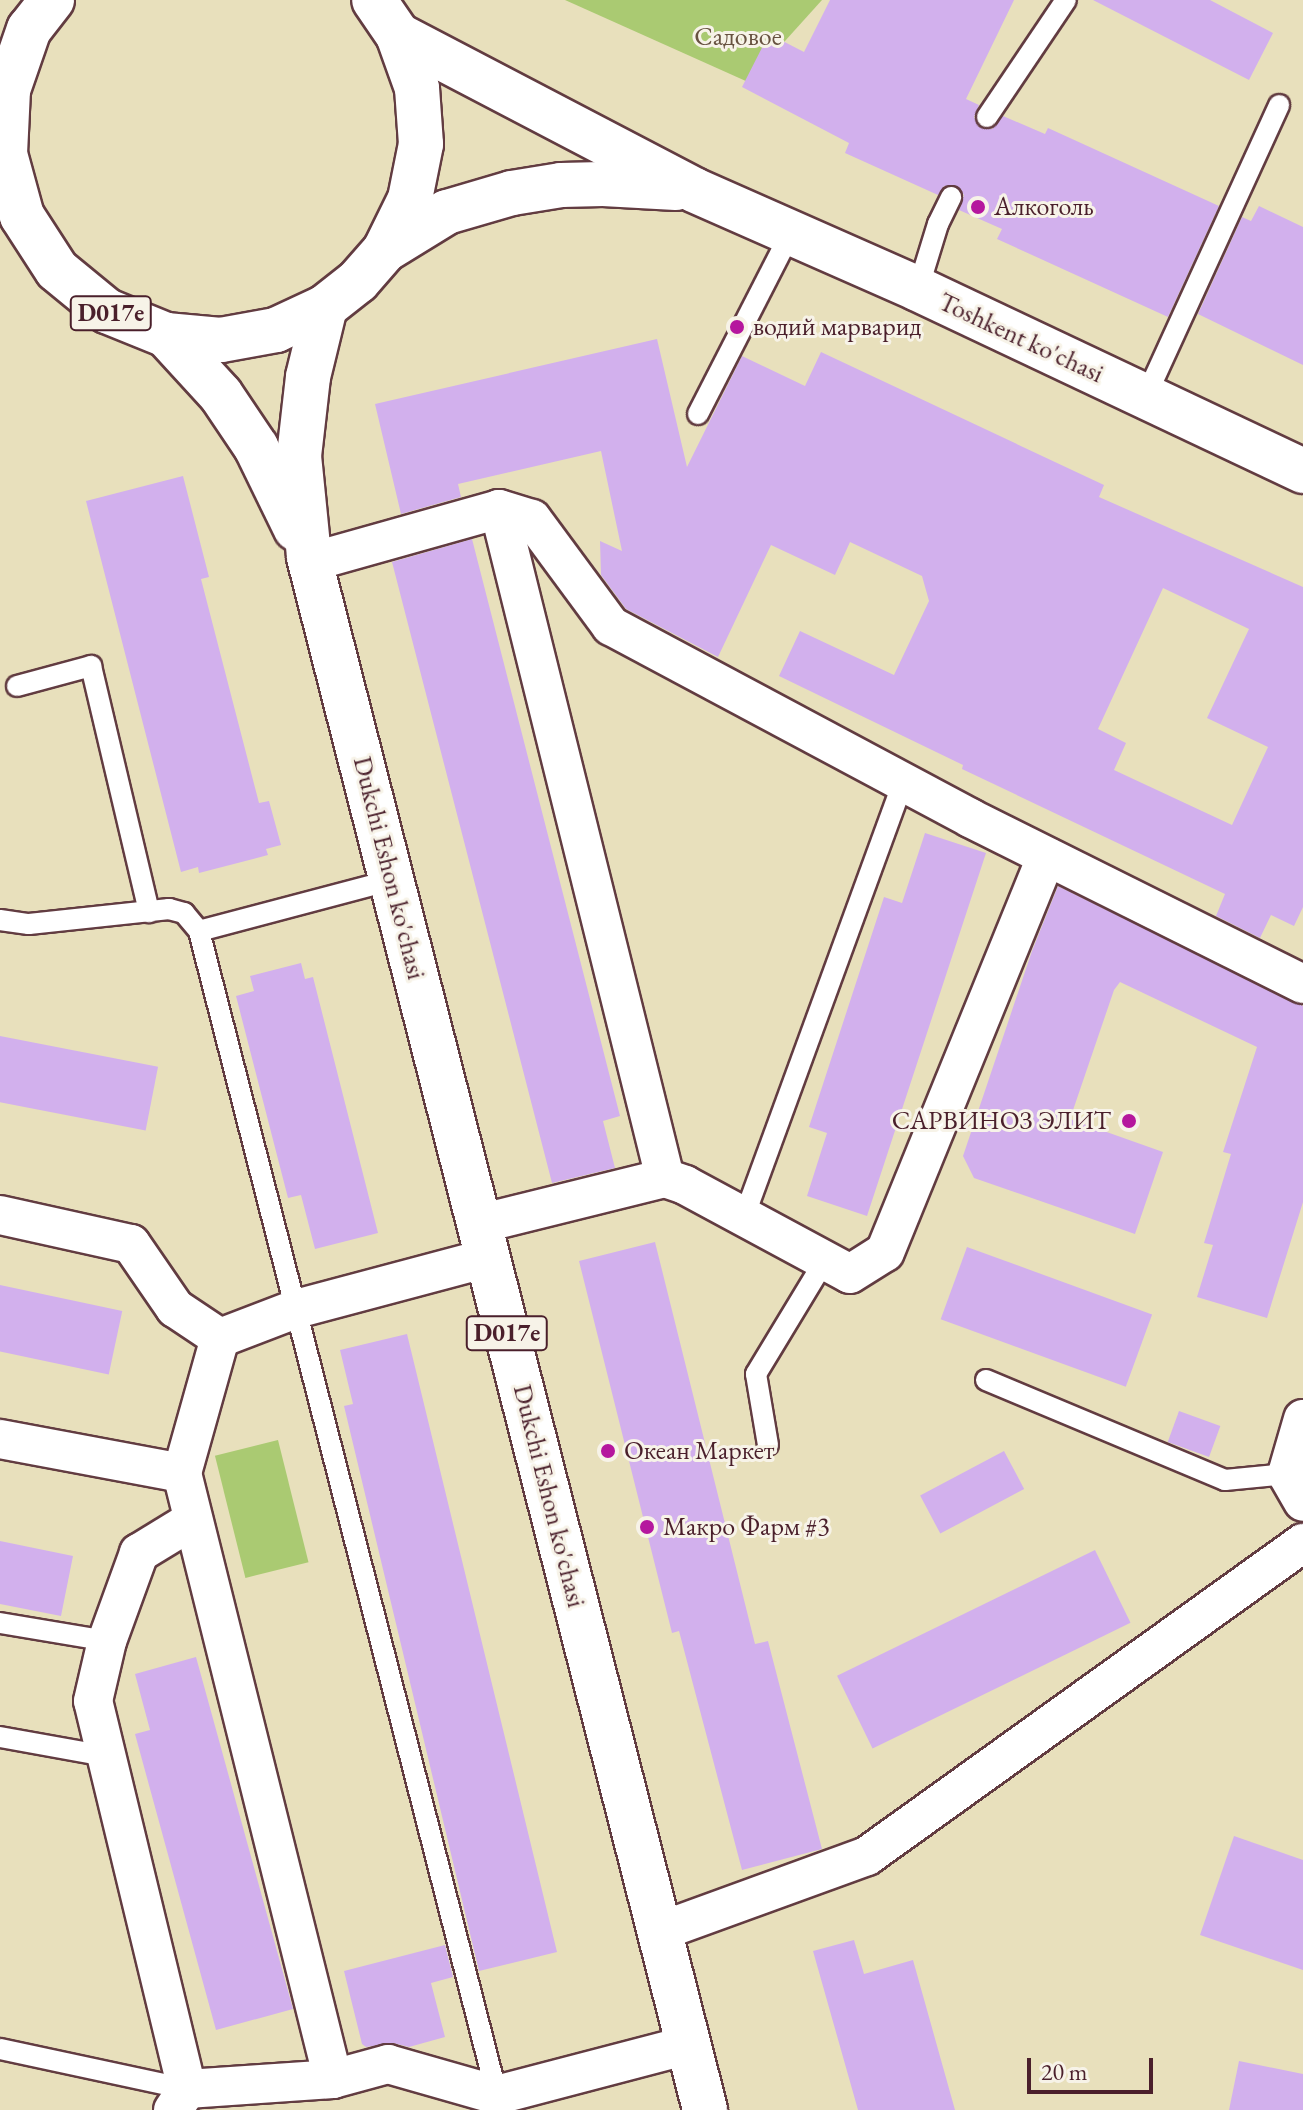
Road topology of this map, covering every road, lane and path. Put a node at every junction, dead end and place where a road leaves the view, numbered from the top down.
1 (52, 0) edge
2 (1066, 0) edge
3 (386, 18) edge
4 (1279, 105) dead end
5 (987, 117) dead end
6 (2, 160) edge
7 (694, 190) junction
8 (951, 197) dead end
9 (790, 234) junction
10 (385, 250) junction
11 (918, 289) junction
12 (325, 307) junction
13 (166, 335) junction
14 (1146, 396) junction
15 (698, 414) dead end
16 (1303, 471) edge
17 (499, 509) junction
18 (310, 559) junction
19 (17, 686) dead end
20 (903, 783) junction
21 (1046, 857) junction
22 (392, 880) junction
23 (149, 912) junction
24 (0, 920) edge
25 (199, 931) junction
26 (1303, 984) edge
27 (665, 1178) junction
28 (0, 1215) edge
29 (744, 1217) junction
30 (483, 1241) junction
31 (825, 1260) junction
32 (296, 1309) junction
33 (220, 1338) junction
34 (986, 1380) dead end
35 (1303, 1419) edge
36 (0, 1439) edge
37 (768, 1445) dead end
38 (182, 1473) junction
39 (1295, 1488) edge
40 (193, 1520) junction
41 (1303, 1543) edge
42 (0, 1623) edge
43 (107, 1641) junction
44 (0, 1737) edge
45 (106, 1756) junction
46 (661, 1931) junction
47 (688, 2045) junction
48 (0, 2049) edge
49 (333, 2079) junction
50 (180, 2099) edge
51 (496, 2103) edge
52 (705, 2110) edge

1 - 6 main road, D017e
2 - 5 lane
3 - 7 main road, Toshkent ko'chasi
3 - 10 main road, D017e
4 - 14 lane
6 - 13 main road, D017e
7 - 9 main road, Toshkent ko'chasi
7 - 10 main road
8 - 11 lane
9 - 11 main road, Toshkent ko'chasi
9 - 15 lane
10 - 12 main road, D017e
11 - 14 main road, Toshkent ko'chasi
12 - 13 main road, D017e
12 - 18 main road, D017e
13 - 18 main road, D017e
14 - 16 main road, Toshkent ko'chasi
17 - 18 street
17 - 20 street
17 - 27 street
18 - 22 main road, Dukchi Eshon ko'chasi / D017e
19 - 23 lane
20 - 21 street
20 - 29 lane
21 - 26 street
21 - 31 street
22 - 25 lane
22 - 30 main road, Dukchi Eshon ko'chasi / D017e
23 - 24 lane
23 - 25 lane
25 - 32 lane
27 - 29 street
27 - 30 street
28 - 33 street
29 - 31 street
30 - 32 street
30 - 46 main road, Dukchi Eshon ko'chasi / D017e
31 - 37 lane
32 - 33 street
32 - 51 lane
33 - 38 street
34 - 39 lane
35 - 39 street
36 - 38 street
38 - 40 street
40 - 43 street
40 - 49 street
41 - 46 street
42 - 43 lane
43 - 45 street
44 - 45 lane
45 - 50 street
46 - 47 main road, Dukchi Eshon ko'chasi / D017e
47 - 51 street
47 - 52 main road, Dukchi Eshon ko'chasi / D017e
48 - 50 lane
49 - 50 street
49 - 51 street

